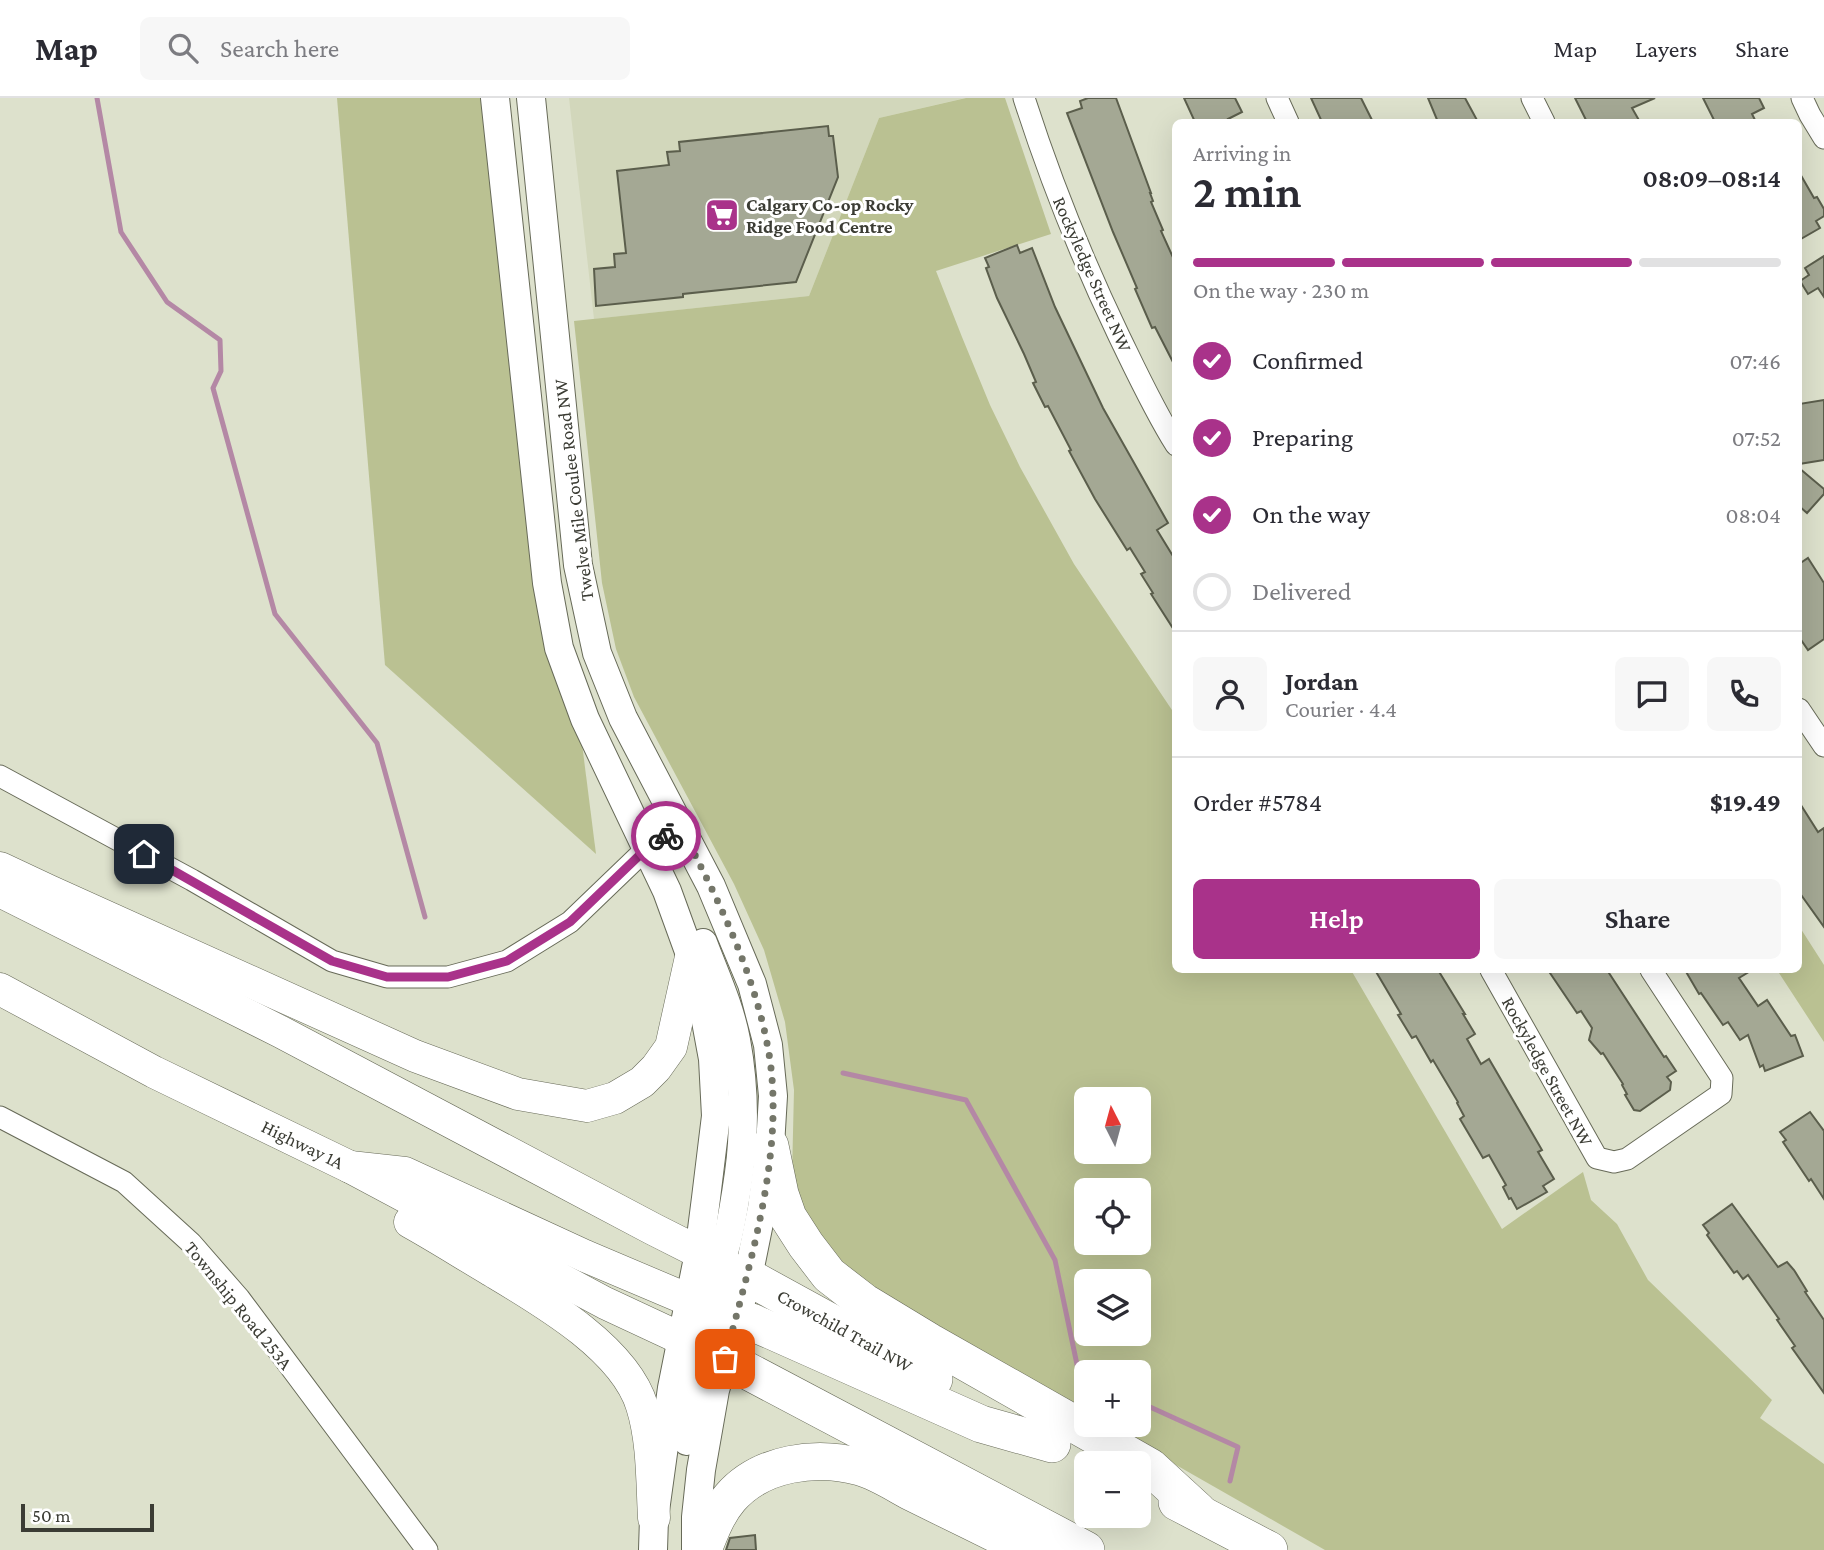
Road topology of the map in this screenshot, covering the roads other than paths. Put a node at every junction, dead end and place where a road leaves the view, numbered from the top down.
1 (495, 98) edge
2 (531, 98) edge
3 (1024, 98) edge
4 (1277, 98) edge
5 (1532, 98) edge
6 (1802, 98) edge
7 (1287, 119) edge
8 (1542, 119) edge
9 (1824, 138) edge
10 (1172, 439) edge
11 (1802, 713) edge
12 (1824, 746) edge
13 (0, 776) edge
14 (680, 826) junction
15 (646, 849) junction
16 (0, 867) edge
17 (0, 891) edge
18 (667, 891) junction
19 (691, 957) junction
20 (1493, 973) edge
21 (1653, 973) edge
22 (0, 989) edge
23 (188, 1088) junction
24 (0, 1117) edge
25 (771, 1146) junction
26 (350, 1167) junction
27 (722, 1264) junction
28 (709, 1322) junction
29 (1052, 1444) junction
30 (1074, 1454) edge
31 (1151, 1489) edge
32 (1198, 1511) junction
33 (654, 1518) junction
34 (427, 1550) edge
35 (653, 1550) edge
36 (679, 1550) edge
37 (696, 1550) edge
38 (703, 1550) edge
39 (1029, 1550) edge
40 (1086, 1550) edge
41 (1269, 1550) edge

1 - 15 main road, Twelve Mile Coulee Road NW
2 - 14 main road, Twelve Mile Coulee Road NW
3 - 10 street, Rockyledge Street NW
4 - 7 street
5 - 8 street
6 - 9 street
11 - 12 street
13 - 15 street
14 - 15 street
14 - 25 main road, Twelve Mile Coulee Road NW
15 - 18 main road, Twelve Mile Coulee Road NW
16 - 19 main road
17 - 27 main road, Crowchild Trail NW
18 - 19 main road, Twelve Mile Coulee Road NW
18 - 27 main road
19 - 27 main road, Twelve Mile Coulee Road NW
20 - 21 street, Rockyledge Street NW
22 - 23 main road, Highway 1A
23 - 26 main road, Highway 1A
23 - 33 main road
24 - 34 street, Township Road 253A
25 - 27 main road, Twelve Mile Coulee Road NW
25 - 32 highway
26 - 28 main road
26 - 28 main road, Highway 1A
27 - 28 main road, Twelve Mile Coulee Road NW
27 - 28 main road
27 - 29 highway, Crowchild Trail NW
28 - 29 highway
28 - 33 main road, Twelve Mile Coulee Road NW
28 - 36 main road
28 - 37 main road, Twelve Mile Coulee Road NW
28 - 40 highway
29 - 30 highway, Crowchild Trail NW
31 - 32 highway
32 - 41 highway
33 - 35 main road, Twelve Mile Coulee Road NW
38 - 39 highway

